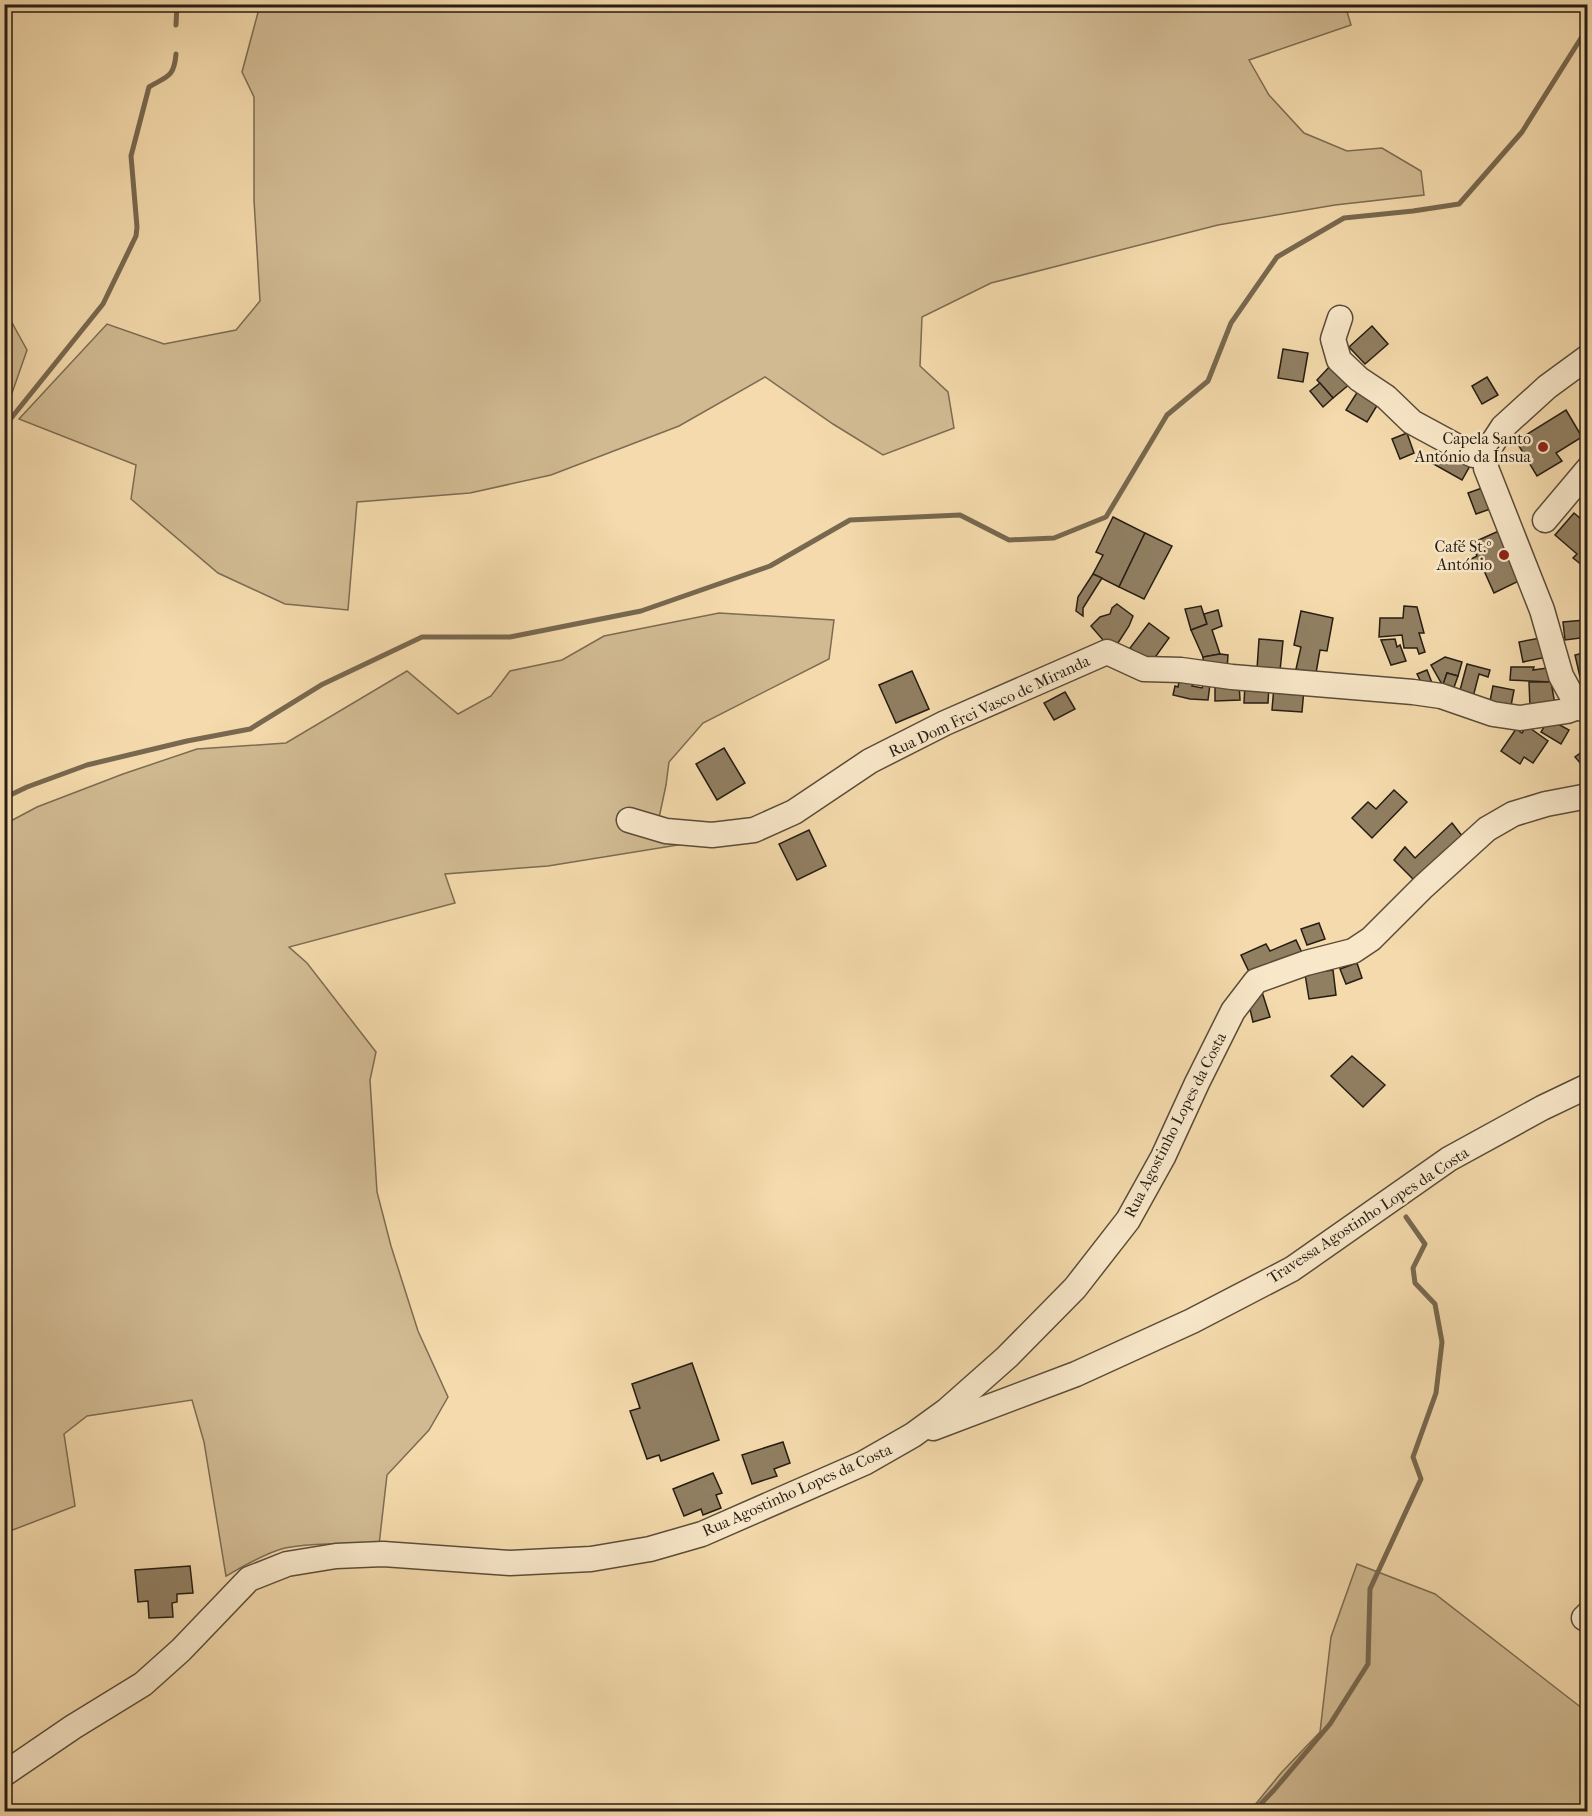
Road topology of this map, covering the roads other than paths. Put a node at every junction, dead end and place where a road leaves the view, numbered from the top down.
1 (1340, 318) dead end
2 (1587, 357) edge
3 (1486, 453) junction
4 (1587, 470) edge
5 (1545, 520) dead end
6 (1582, 709) edge
7 (1587, 796) edge
8 (628, 820) dead end
9 (1587, 1086) edge
10 (913, 1435) junction
11 (4, 1774) edge

1 - 3 street
2 - 3 street
3 - 6 street
4 - 5 street
6 - 8 street, Rua Dom Frei Vasco de Miranda
7 - 10 street, Rua Agostinho Lopes da Costa
9 - 10 street, Travessa Agostinho Lopes da Costa
10 - 11 street, Rua Agostinho Lopes da Costa

